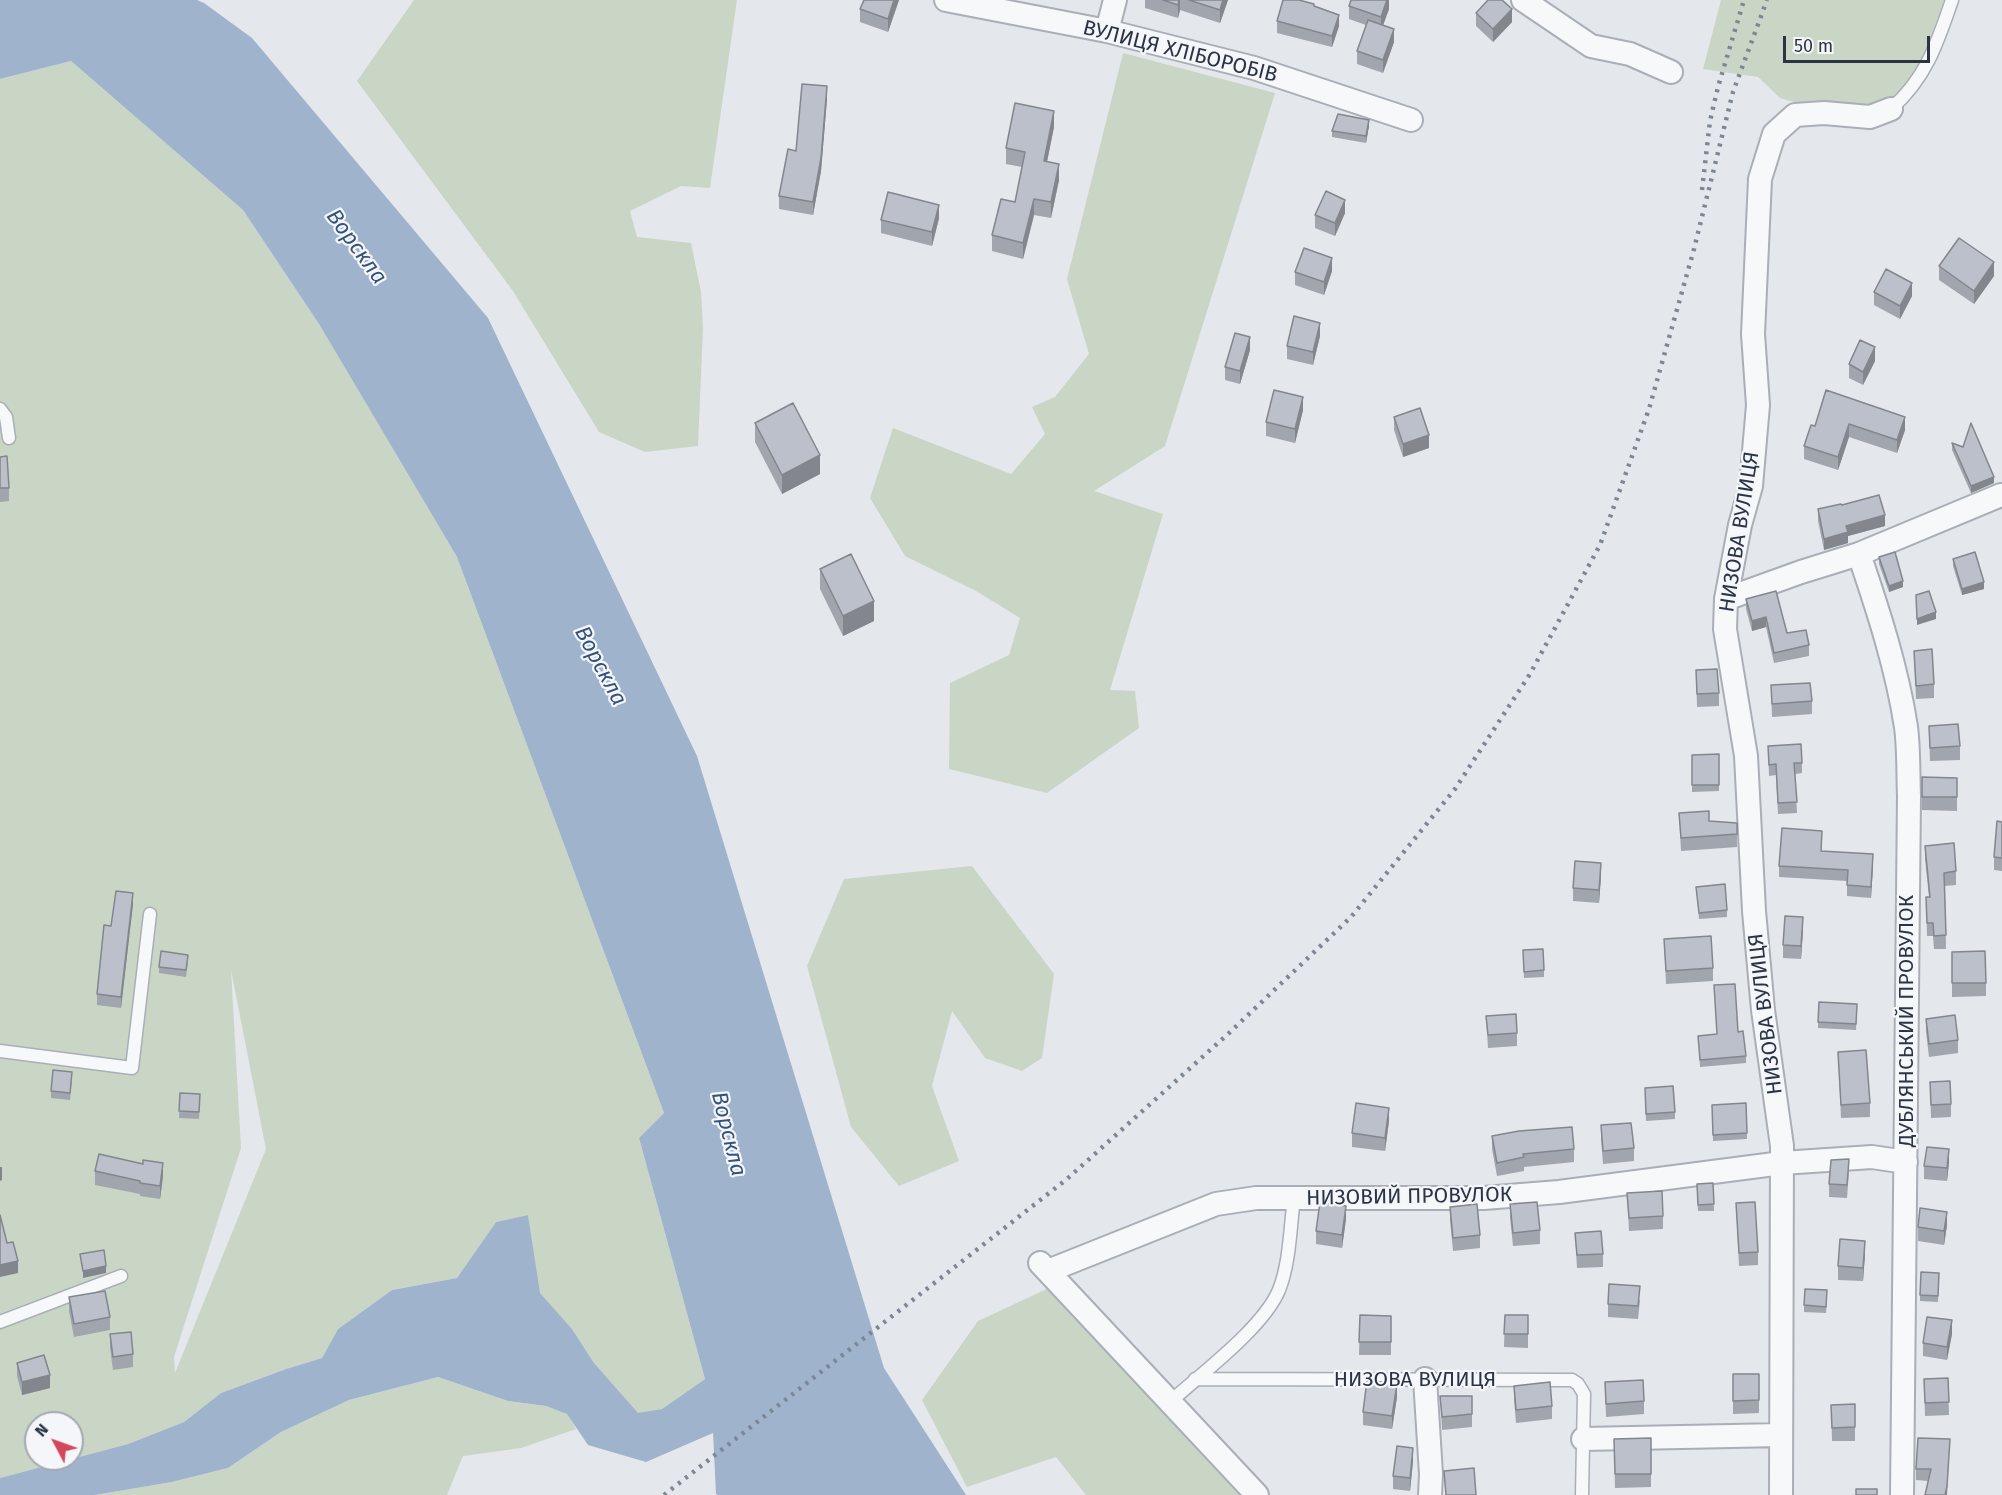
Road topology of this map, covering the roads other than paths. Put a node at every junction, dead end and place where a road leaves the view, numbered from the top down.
1 (946, 0) edge
2 (1115, 0) edge
3 (1523, 0) edge
4 (1952, 0) edge
5 (1107, 31) junction
6 (1671, 72) dead end
7 (1891, 109) joint
8 (1411, 120) dead end
9 (0, 409) edge
10 (9, 438) dead end
11 (2001, 495) edge
12 (1858, 554) junction
13 (1726, 599) junction
14 (150, 914) dead end
15 (0, 1052) edge
16 (1906, 1162) junction
17 (1782, 1163) junction
18 (1294, 1198) junction
19 (121, 1276) dead end
20 (0, 1322) edge
21 (1195, 1379) junction
22 (1425, 1379) junction
23 (1170, 1402) junction
24 (1781, 1435) junction
25 (1583, 1438) junction
26 (1257, 1495) edge
27 (1430, 1495) edge
28 (1582, 1495) edge
29 (1781, 1495) edge
30 (1902, 1495) edge

1 - 5 street, ВУЛИЦЯ ХЛІБОРОБІВ
2 - 5 street
3 - 6 street
4 - 7 lane
5 - 8 street, ВУЛИЦЯ ХЛІБОРОБІВ
7 - 13 street, НИЗОВА ВУЛИЦЯ
9 - 10 lane
11 - 12 street
12 - 13 street
12 - 16 street, ДУБЛЯНСЬКИЙ ПРОВУЛОК
13 - 17 street, НИЗОВА ВУЛИЦЯ
14 - 15 lane
16 - 17 street
16 - 30 street, ДУБЛЯНСЬКИЙ ПРОВУЛОК
17 - 18 street, НИЗОВИЙ ПРОВУЛОК
17 - 24 street, НИЗОВА ВУЛИЦЯ
18 - 21 lane
18 - 23 street, НИЗОВИЙ ПРОВУЛОК
19 - 20 lane
21 - 22 lane, НИЗОВА ВУЛИЦЯ
21 - 23 lane
22 - 25 lane, НИЗОВА ВУЛИЦЯ
22 - 27 street
23 - 26 street
24 - 25 street
24 - 29 street, НИЗОВА ВУЛИЦЯ
25 - 28 lane, НИЗОВА ВУЛИЦЯ

